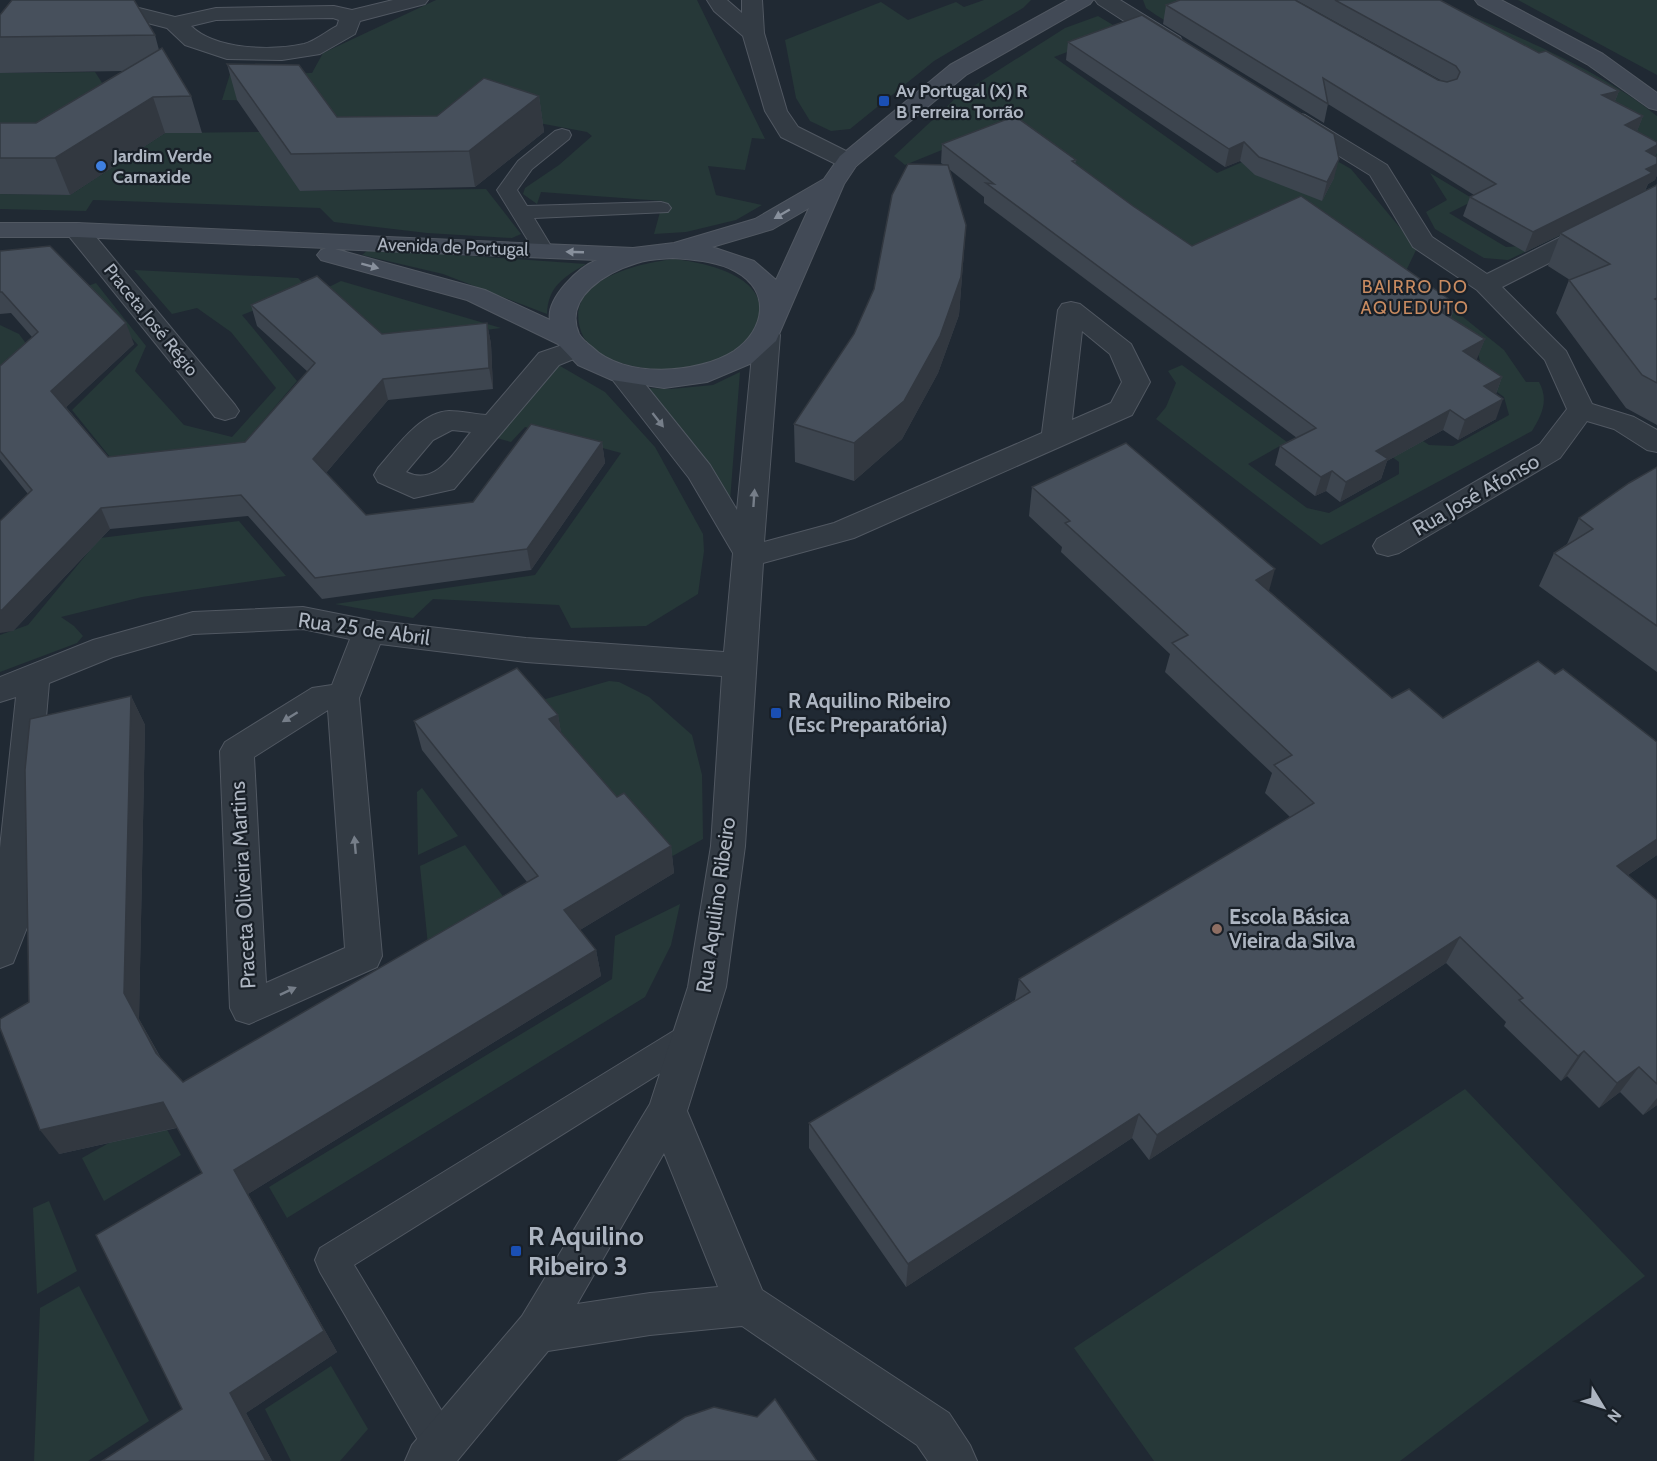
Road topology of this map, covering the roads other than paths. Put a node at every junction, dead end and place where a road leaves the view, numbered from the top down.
1 (81, 0) edge
2 (418, 0) edge
3 (717, 0) edge
4 (752, 0) edge
5 (1083, 0) edge
6 (1105, 0) edge
7 (1477, 2) edge
8 (351, 17) junction
9 (102, 26) edge
10 (178, 26) junction
11 (753, 33) junction
12 (1195, 56) edge
13 (1657, 104) edge
14 (1275, 106) edge
15 (562, 135) dead end
16 (848, 161) junction
17 (832, 184) junction
18 (1657, 198) edge
19 (661, 208) dead end
20 (520, 212) junction
21 (0, 230) edge
22 (78, 230) junction
23 (273, 240) junction
24 (673, 250) junction
25 (544, 251) junction
26 (634, 255) junction
27 (1486, 285) junction
28 (771, 322) junction
29 (572, 343) junction
30 (622, 374) junction
31 (1581, 410) junction
32 (225, 411) dead end
33 (495, 424) dead end
34 (1056, 436) dead end
35 (1657, 443) edge
36 (1388, 546) dead end
37 (750, 556) junction
38 (369, 631) junction
39 (739, 665) junction
40 (34, 676) junction
41 (0, 690) edge
42 (343, 698) junction
43 (3, 936) edge
44 (691, 1036) junction
45 (667, 1111) junction
46 (747, 1305) junction
47 (537, 1331) junction
48 (435, 1453) edge
49 (954, 1461) edge

1 - 10 street
2 - 8 street
3 - 11 street
4 - 11 street
5 - 16 street
6 - 12 street
7 - 13 street
8 - 10 street
8 - 10 street
9 - 10 street
11 - 16 street
14 - 27 street
15 - 20 lane
16 - 17 street
17 -> 24 street
17 - 28 street
18 - 27 street
19 - 20 lane
20 - 25 lane
21 - 22 street, Avenida de Portugal
22 - 23 street, Avenida de Portugal
22 - 32 street, Praceta José Régio
23 - 25 street, Avenida de Portugal
23 -> 29 street, Avenida de Portugal
24 - 26 street
24 - 28 street
26 -> 25 street, Avenida de Portugal
26 - 29 street
27 - 31 street
28 - 30 street
37 -> 28 street, Rua Aquilino Ribeiro
29 - 30 street
29 - 33 street
30 -> 37 street
31 - 35 street
31 - 36 street, Rua José Afonso
34 - 37 street
37 - 39 street, Rua Aquilino Ribeiro
38 - 39 street, Rua 25 de Abril
38 - 40 street, Rua 25 de Abril
38 - 42 street, Praceta Oliveira Martins
39 - 44 street, Rua Aquilino Ribeiro
40 - 41 street, Rua 25 de Abril
40 - 43 street
42 -> 42 street, Praceta Oliveira Martins
44 - 45 street, Rua Aquilino Ribeiro
44 - 48 lane
45 - 46 street
45 - 47 street, Rua Aquilino Ribeiro
46 - 47 street
46 - 49 street
47 - 48 street, Rua Aquilino Ribeiro

